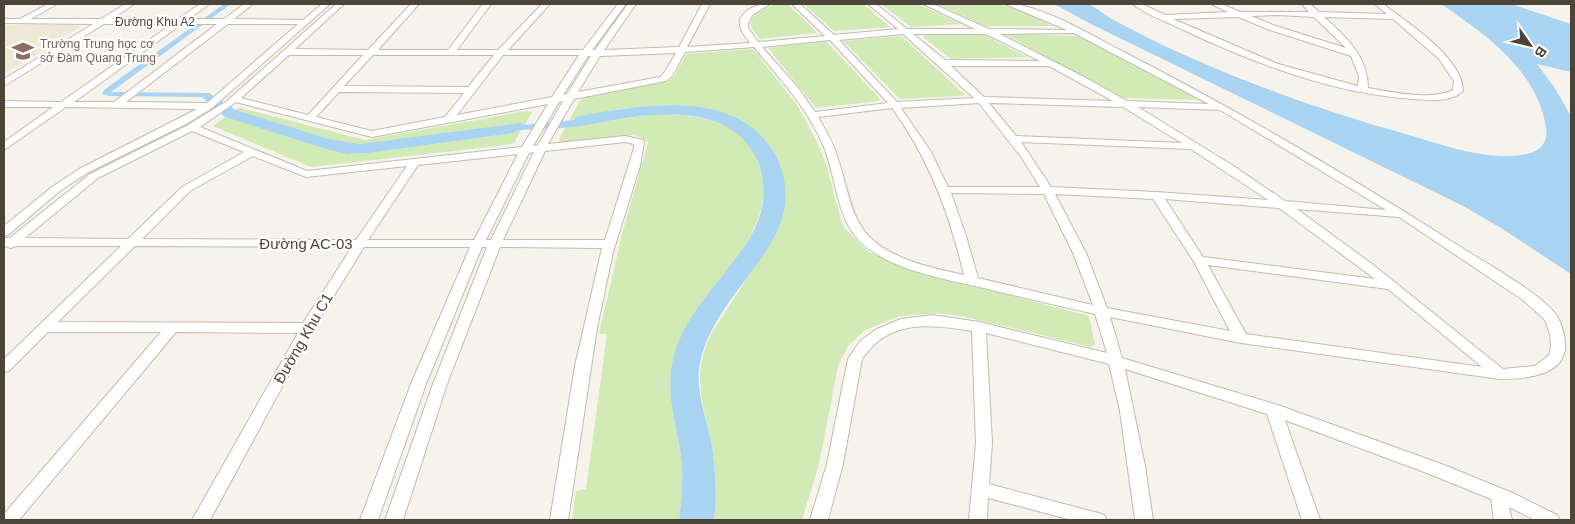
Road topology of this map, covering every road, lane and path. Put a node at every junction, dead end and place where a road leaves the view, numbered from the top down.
1 (53, 4) edge
2 (130, 4) edge
3 (205, 4) edge
4 (249, 4) edge
5 (326, 4) edge
6 (340, 4) edge
7 (415, 4) edge
8 (487, 4) edge
9 (546, 4) edge
10 (622, 4) edge
11 (632, 4) edge
12 (706, 4) edge
13 (766, 4) edge
14 (796, 4) edge
15 (872, 4) edge
16 (927, 4) edge
17 (1009, 4) edge
18 (1137, 4) edge
19 (1215, 4) edge
20 (1306, 4) edge
21 (1379, 4) edge
22 (1237, 14) junction
23 (1316, 14) junction
24 (1395, 17) junction
25 (1163, 18) junction
26 (4, 21) edge
27 (21, 22) junction
28 (101, 22) junction
29 (179, 22) junction
30 (224, 22) junction
31 (305, 22) junction
32 (984, 30) junction
33 (906, 31) junction
34 (1076, 32) junction
35 (830, 36) junction
36 (757, 44) junction
37 (680, 50) junction
38 (286, 52) junction
39 (370, 52) junction
40 (451, 52) junction
41 (500, 53) junction
42 (584, 53) junction
43 (596, 54) junction
44 (1355, 54) junction
45 (944, 63) junction
46 (1051, 64) junction
47 (4, 82) edge
48 (336, 89) junction
49 (470, 90) junction
50 (1363, 90) junction
51 (570, 96) junction
52 (982, 100) junction
53 (232, 101) junction
54 (553, 101) junction
55 (120, 102) junction
56 (1121, 103) junction
57 (4, 104) edge
58 (63, 104) junction
59 (895, 105) junction
60 (1223, 107) junction
61 (213, 109) junction
62 (812, 115) junction
63 (309, 119) junction
64 (448, 120) junction
65 (546, 125) junction
66 (192, 127) junction
67 (1014, 139) junction
68 (1192, 146) junction
69 (4, 147) edge
70 (540, 148) junction
71 (525, 149) junction
72 (252, 152) junction
73 (415, 162) junction
74 (944, 190) junction
75 (1048, 191) junction
76 (1156, 195) junction
77 (1278, 203) junction
78 (1402, 214) junction
79 (4, 232) edge
80 (131, 242) junction
81 (360, 243) junction
82 (477, 243) junction
83 (494, 243) junction
84 (7, 244) edge
85 (608, 244) junction
86 (1199, 260) junction
87 (972, 280) junction
88 (1389, 285) junction
89 (1102, 312) junction
90 (45, 327) junction
91 (173, 327) junction
92 (979, 327) junction
93 (307, 328) junction
94 (1241, 338) junction
95 (1116, 361) junction
96 (4, 367) edge
97 (1500, 374) junction
98 (1273, 409) junction
99 (981, 489) junction
100 (1499, 494) junction
101 (9, 520) edge
102 (201, 520) edge
103 (369, 520) edge
104 (394, 520) edge
105 (559, 520) edge
106 (819, 520) edge
107 (978, 520) edge
108 (1098, 520) edge
109 (1144, 520) edge
110 (1311, 520) edge
111 (1504, 520) edge
112 (1551, 520) edge

1 - 27 street
2 - 28 street
3 - 29 street
4 - 30 street
5 - 31 street
6 - 38 street
7 - 39 street
8 - 40 street
9 - 41 street
10 - 42 street
11 - 43 street
12 - 37 street
13 - 36 street
14 - 35 street
15 - 33 street
16 - 32 street
17 - 34 street
18 - 25 street
19 - 22 street
20 - 23 street
21 - 24 street
22 - 23 street
22 - 25 street
22 - 44 street
23 - 24 street
23 - 44 street
24 - 50 street
25 - 50 street
26 - 27 street, Đường Khu A2
27 - 28 street, Đường Khu A2
28 - 29 street, Đường Khu A2
28 - 47 street
29 - 30 street, Đường Khu A2
29 - 58 street
30 - 31 street, Đường Khu A2
30 - 55 street
31 - 61 street
32 - 33 street
32 - 34 street
32 - 46 street
33 - 35 street
33 - 45 street
34 - 60 street
35 - 36 street
35 - 59 street
36 - 37 street
36 - 62 street
37 - 43 street
37 - 51 street
38 - 39 street
38 - 53 street
39 - 40 street
39 - 48 street
40 - 41 street
41 - 42 street
41 - 49 street
42 - 43 street
42 - 54 street
43 - 51 street
44 - 50 street
45 - 46 street
45 - 52 street
46 - 56 street
48 - 49 street
48 - 63 street
49 - 64 street
51 - 54 street
51 - 65 street
52 - 56 street
52 - 59 street
52 - 67 street
53 - 61 street
53 - 63 street
54 - 64 street
54 - 65 street
55 - 58 street
55 - 61 street
56 - 60 street
56 - 68 street
57 - 58 street
58 - 69 street
59 - 62 street
59 - 74 street
60 - 78 street
61 - 66 street
61 - 79 street
62 - 87 street
63 - 64 street
65 - 70 street
65 - 71 street
66 - 72 street
66 - 84 street
67 - 68 street
67 - 75 street
68 - 77 street
70 - 71 street
70 - 83 street
70 - 85 street
71 - 73 street
71 - 82 street
72 - 73 street
72 - 80 street
73 - 81 street, Đường Khu C1
74 - 75 street
74 - 87 street
75 - 76 street
75 - 89 street
76 - 77 street
76 - 86 street
77 - 78 street
77 - 88 street
78 - 97 street
80 - 81 street, Đường AC-03
80 - 84 street, Đường AC-03
80 - 90 street
81 - 82 street, Đường AC-03
81 - 93 street, Đường Khu C1
82 - 83 street, Đường AC-03
82 - 103 street
83 - 85 street, Đường AC-03
83 - 104 street
85 - 105 street
86 - 88 street
86 - 94 street
87 - 89 street
88 - 97 street
89 - 94 street
89 - 95 street
90 - 91 street
90 - 96 street
91 - 93 street
91 - 101 street
92 - 95 street
92 - 99 street
92 - 106 street
93 - 102 street, Đường Khu C1
94 - 97 street
95 - 98 street
95 - 109 street
98 - 100 street
98 - 110 street
99 - 107 street
99 - 108 street
100 - 111 street
100 - 112 street

